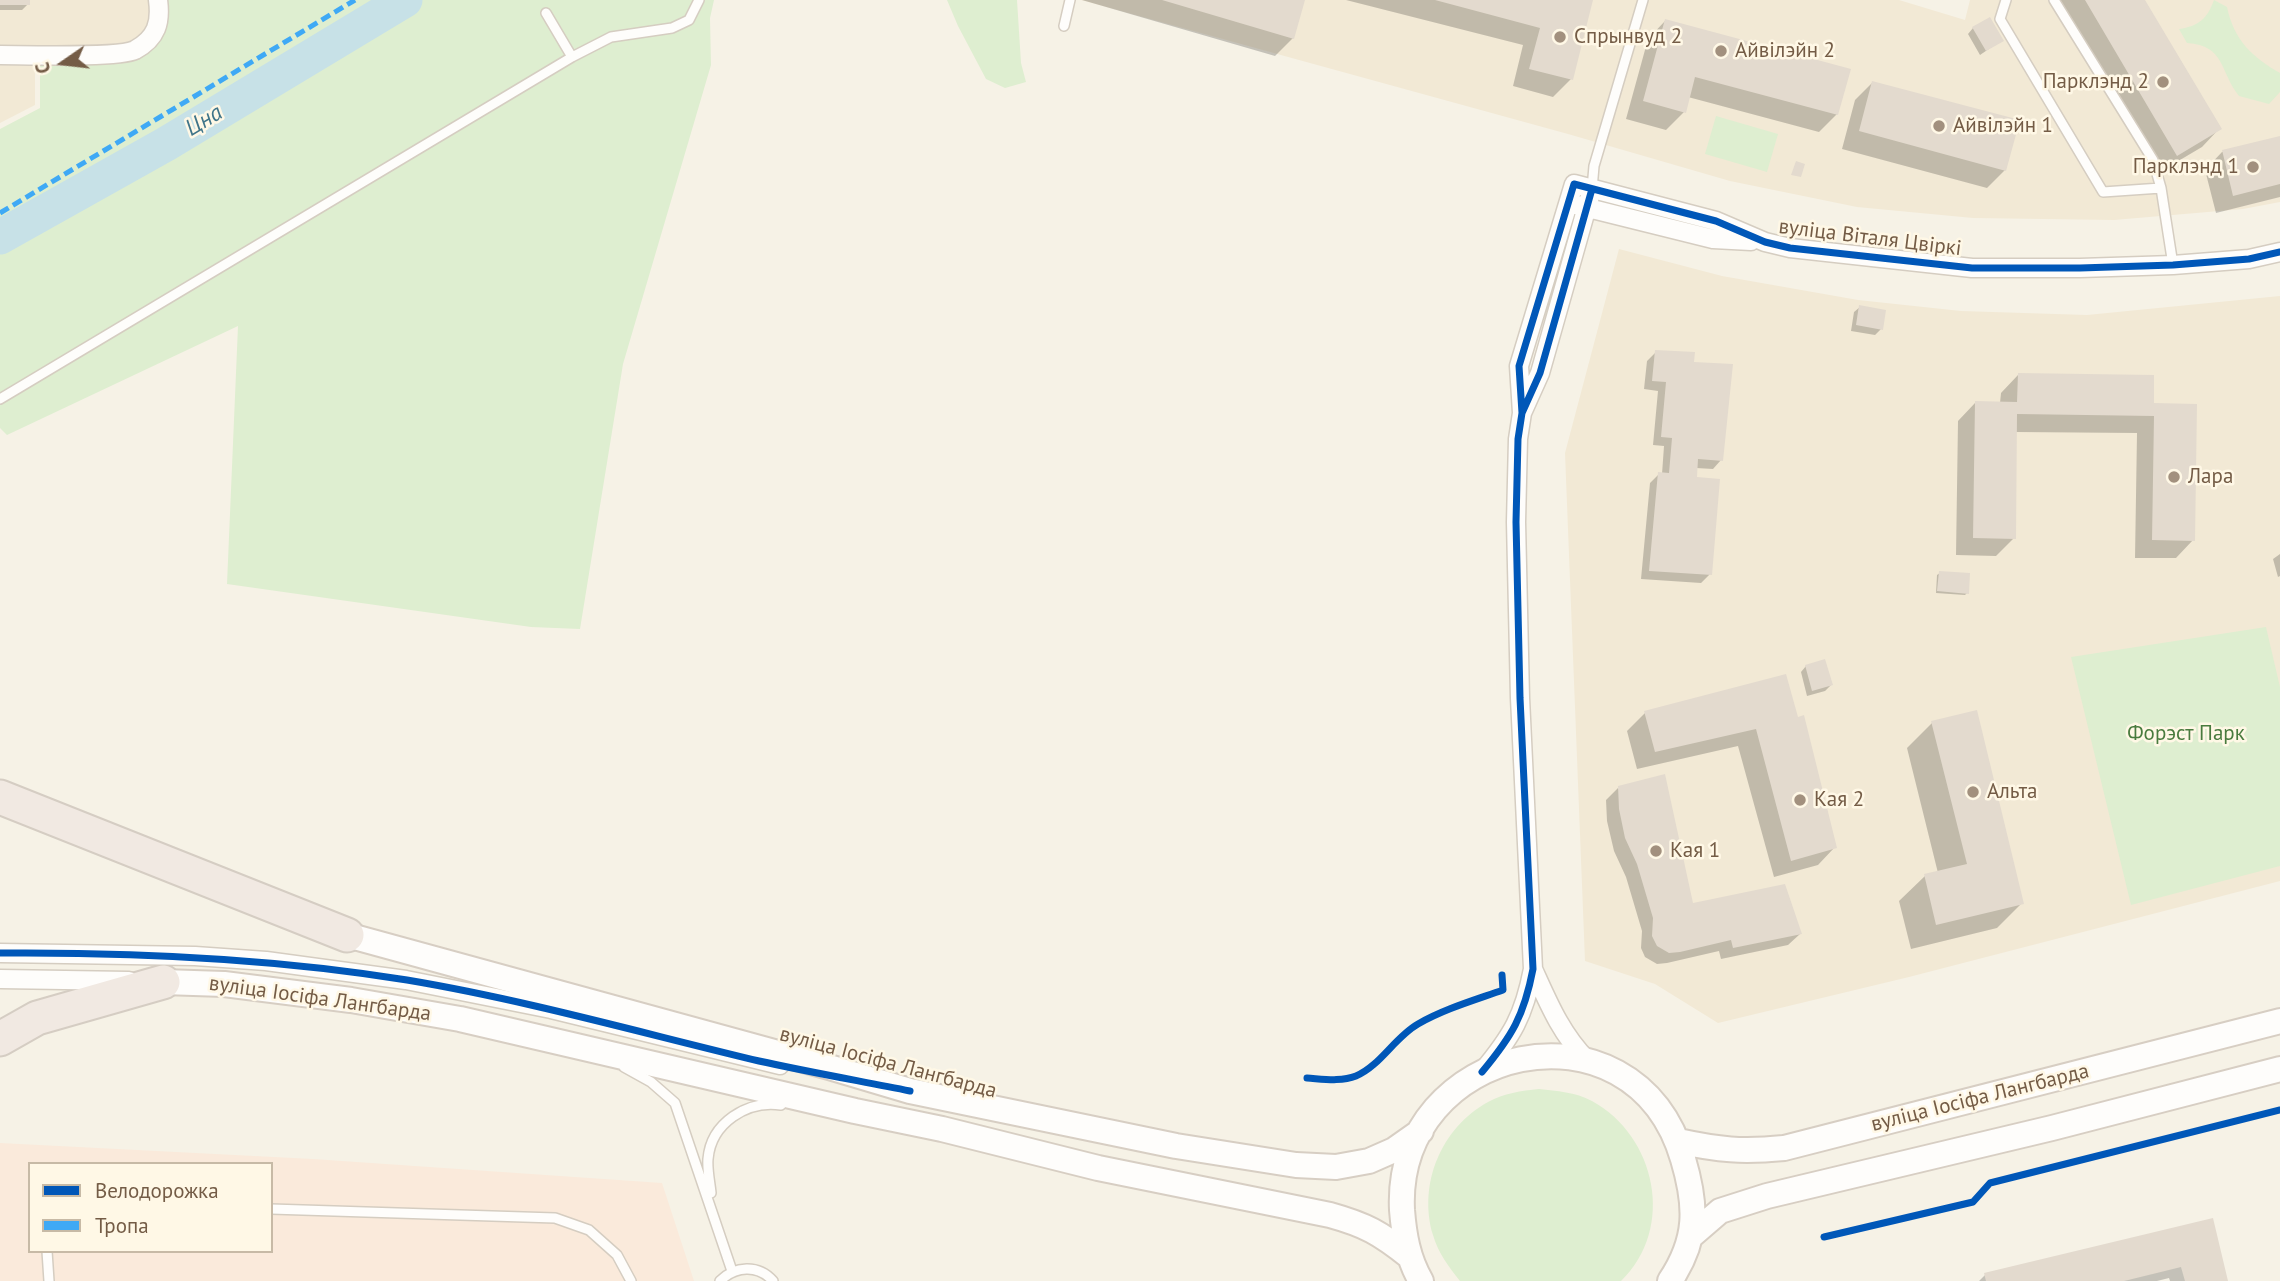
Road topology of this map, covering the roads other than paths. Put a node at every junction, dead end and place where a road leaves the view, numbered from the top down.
1 (158, 0) edge
2 (699, 0) edge
3 (1070, 0) edge
4 (1643, 0) edge
5 (2006, 0) edge
6 (2054, 0) edge
7 (546, 13) dead end
8 (1064, 26) dead end
9 (0, 55) edge
10 (572, 57) junction
11 (1594, 166) junction
12 (1574, 184) junction
13 (2161, 188) junction
14 (1592, 189) junction
15 (1568, 203) junction
16 (1586, 208) junction
17 (1765, 242) junction
18 (2280, 253) edge
19 (2174, 265) junction
20 (0, 399) edge
21 (1522, 412) junction
22 (0, 797) edge
23 (347, 935) joint
24 (0, 953) edge
25 (1532, 969) junction
26 (0, 979) edge
27 (163, 982) junction
28 (2280, 1021) edge
29 (536, 1038) junction
30 (0, 1039) edge
31 (1587, 1060) junction
32 (2280, 1069) edge
33 (1482, 1072) junction
34 (910, 1091) junction
35 (787, 1106) dead end
36 (800, 1109) dead end
37 (855, 1111) junction
38 (1421, 1131) junction
39 (1678, 1141) junction
40 (273, 1209) edge
41 (713, 1212) junction
42 (1690, 1236) junction
43 (47, 1253) edge
44 (1409, 1256) junction
45 (732, 1270) junction
46 (50, 1281) edge
47 (631, 1281) edge
48 (720, 1281) edge
49 (773, 1281) edge
50 (1421, 1281) edge
51 (1670, 1281) edge

1 - 9 street
2 - 10 lane
3 - 8 lane
4 - 11 lane
5 - 13 lane
6 - 13 lane
7 - 10 lane
10 - 20 lane
11 - 12 lane
11 - 14 lane
12 - 14 street, вуліца Віталя Цвіркі
12 - 15 street
13 - 19 lane
14 - 16 street
14 - 17 street, вуліца Віталя Цвіркі
15 - 16 street, вуліца Віталя Цвіркі
15 - 21 street
16 - 17 street, вуліца Віталя Цвіркі
16 - 21 street
17 - 19 street, вуліца Віталя Цвіркі
18 - 19 street, вуліца Віталя Цвіркі
21 - 25 street
22 - 23 highway
23 - 34 main road, вуліца Іосіфа Лангбарда
24 - 34 street
25 - 31 street
25 - 33 street
26 - 27 street
27 - 29 main road, вуліца Іосіфа Лангбарда
27 - 30 highway
28 - 39 main road, вуліца Іосіфа Лангбарда
29 - 37 main road, вуліца Іосіфа Лангбарда
29 - 41 lane
31 - 33 main road
31 - 39 main road
32 - 42 main road
33 - 38 main road
34 - 38 main road, вуліца Іосіфа Лангбарда
35 - 41 lane
36 - 37 lane
37 - 44 main road, вуліца Іосіфа Лангбарда
38 - 44 main road
39 - 42 main road
40 - 47 lane
41 - 45 lane
42 - 51 main road
43 - 46 lane
44 - 50 main road
45 - 48 lane
45 - 49 lane

